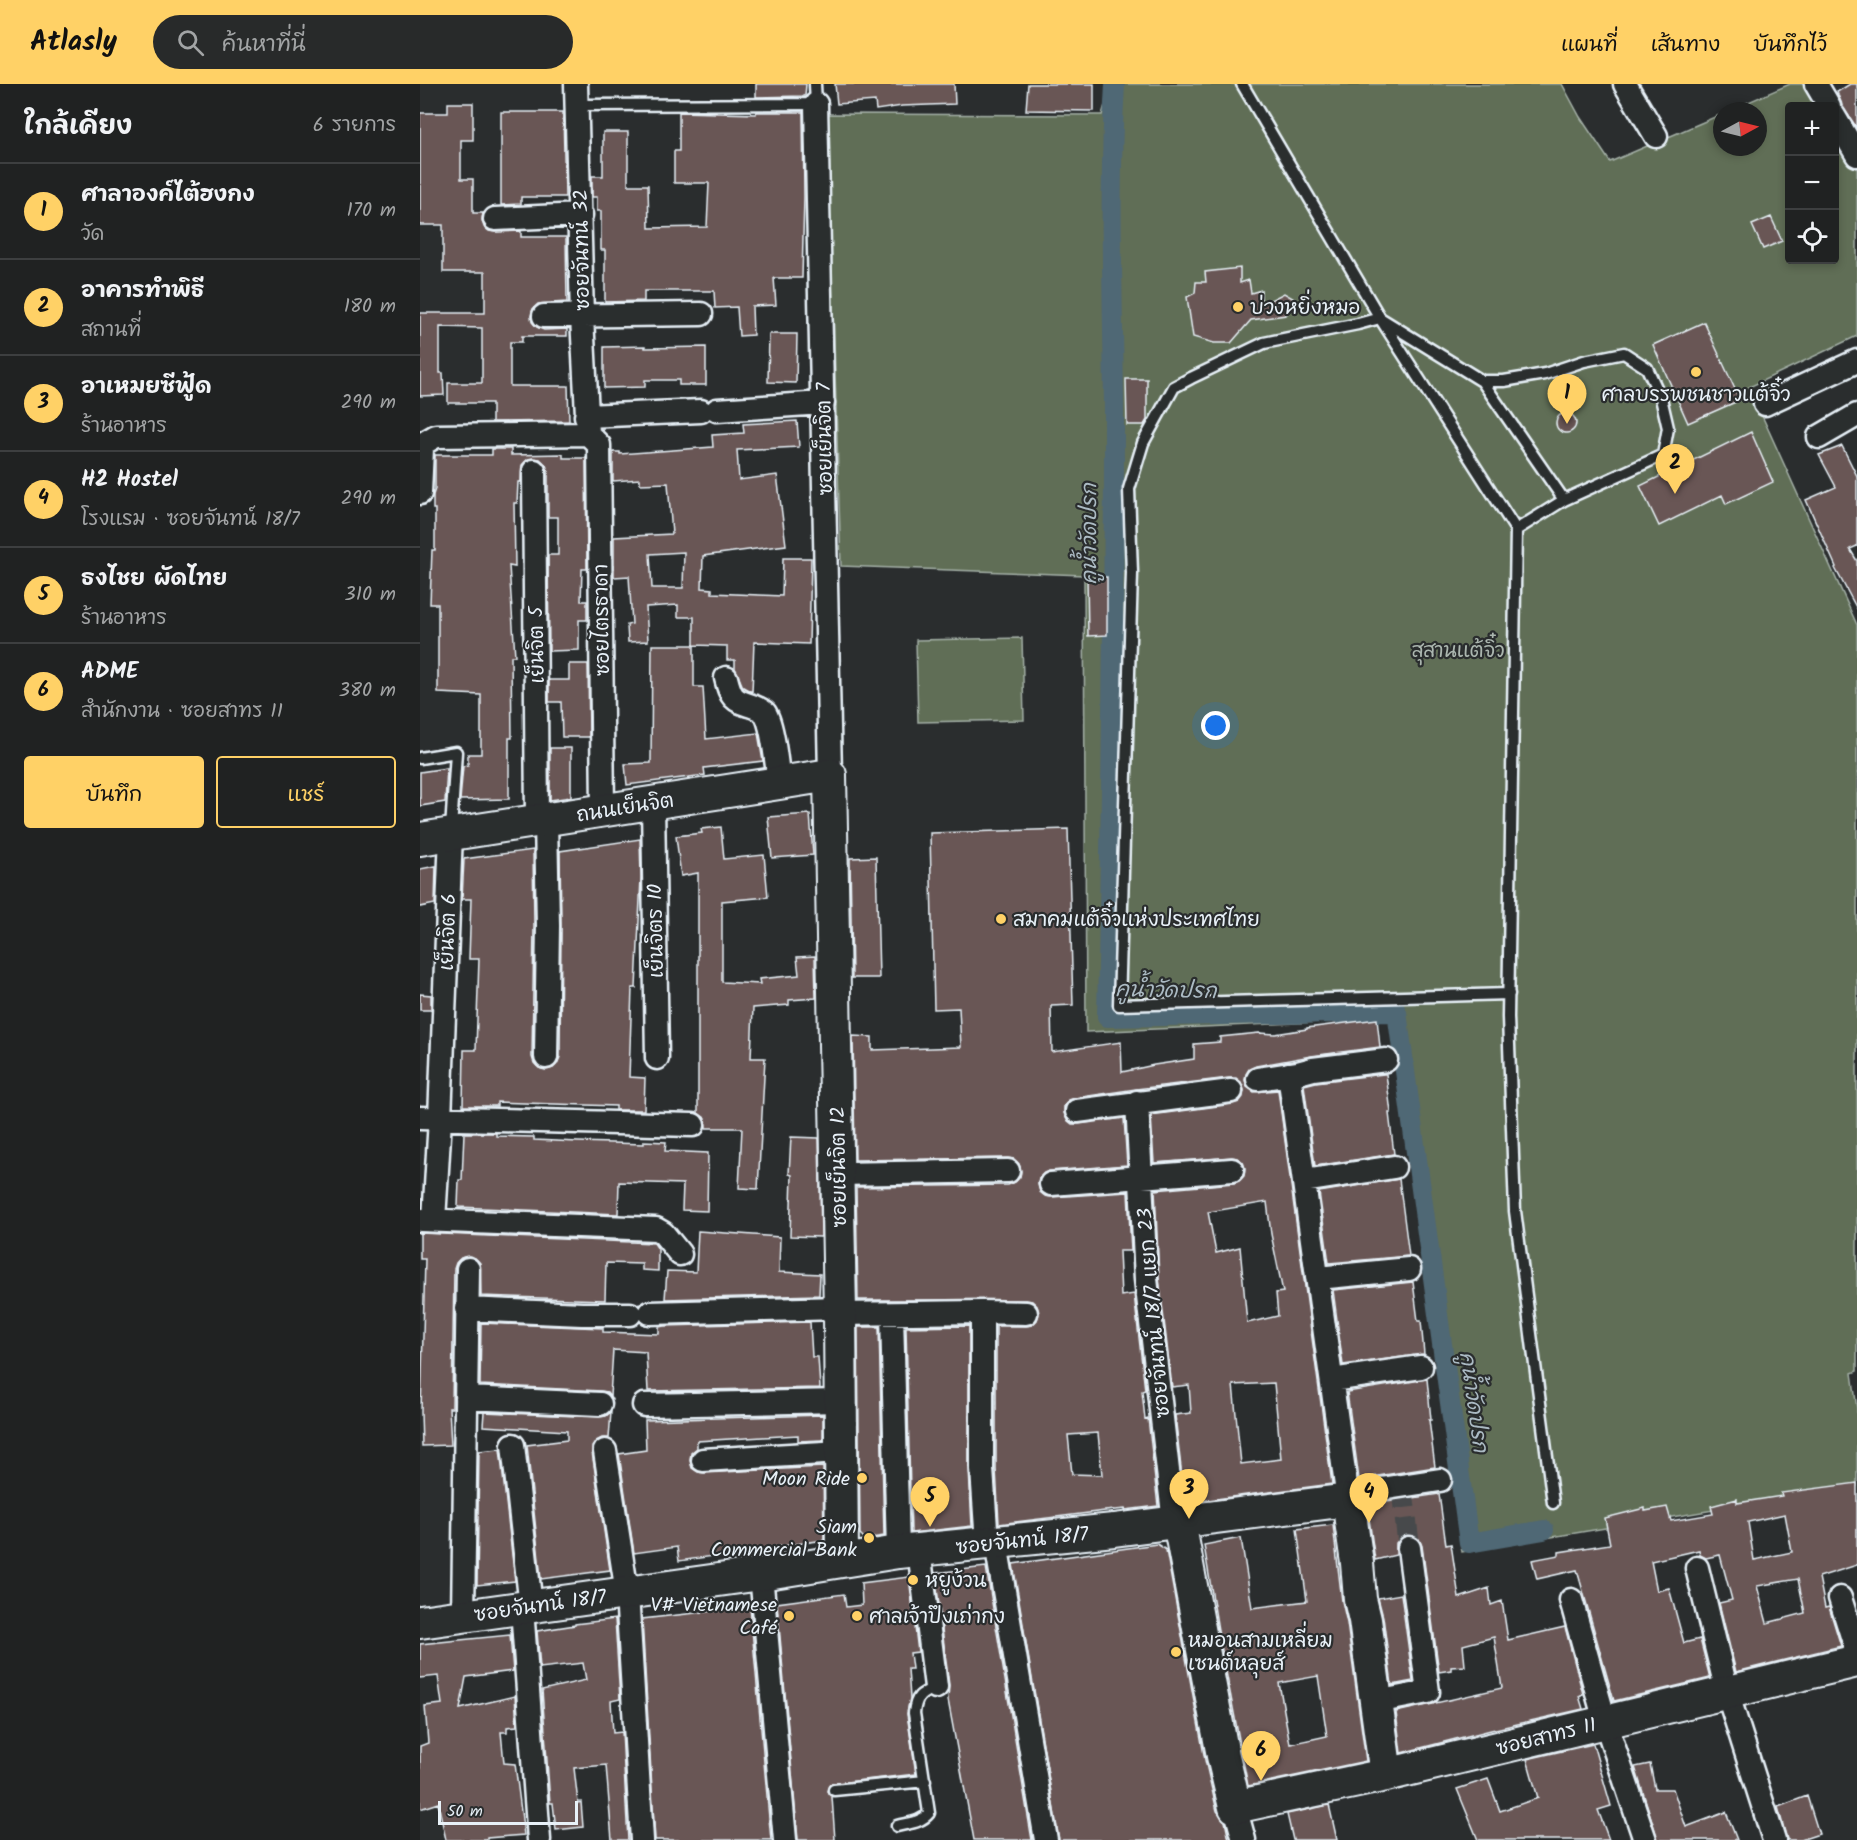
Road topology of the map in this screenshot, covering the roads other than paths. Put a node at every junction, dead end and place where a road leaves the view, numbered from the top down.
1 (1242, 84) edge
2 (1625, 84) edge
3 (1816, 84) edge
4 (577, 94) edge
5 (816, 94) edge
6 (1827, 102) edge
7 (1839, 125) edge
8 (1656, 136) dead end
9 (1857, 155) edge
10 (581, 215) junction
11 (495, 219) dead end
12 (701, 314) dead end
13 (544, 316) dead end
14 (582, 317) junction
15 (1380, 318) junction
16 (1857, 361) edge
17 (1482, 381) junction
18 (823, 403) junction
19 (1764, 404) dead end
20 (1857, 415) edge
21 (587, 425) junction
22 (1819, 437) dead end
23 (534, 471) dead end
24 (420, 493) edge
25 (1564, 500) junction
26 (1516, 530) junction
27 (726, 678) dead end
28 (420, 758) edge
29 (830, 775) junction
30 (779, 783) junction
31 (653, 803) junction
32 (603, 810) junction
33 (542, 819) junction
34 (451, 833) junction
35 (420, 839) edge
36 (1509, 994) junction
37 (546, 1057) dead end
38 (657, 1058) dead end
39 (1386, 1060) dead end
40 (1289, 1074) junction
41 (1258, 1079) dead end
42 (1231, 1091) dead end
43 (1137, 1102) junction
44 (1077, 1110) dead end
45 (430, 1119) edge
46 (693, 1125) dead end
47 (1394, 1167) dead end
48 (1232, 1170) dead end
49 (1008, 1171) dead end
50 (838, 1173) junction
51 (1141, 1178) junction
52 (1304, 1181) junction
53 (1051, 1184) dead end
54 (427, 1220) edge
55 (681, 1254) dead end
56 (468, 1269) dead end
57 (1409, 1269) dead end
58 (1318, 1278) junction
59 (467, 1309) junction
60 (840, 1311) junction
61 (982, 1312) junction
62 (1026, 1313) dead end
63 (892, 1314) junction
64 (1421, 1367) dead end
65 (1332, 1380) junction
66 (466, 1398) junction
67 (841, 1401) junction
68 (600, 1404) dead end
69 (645, 1405) dead end
70 (513, 1444) dead end
71 (605, 1451) dead end
72 (841, 1452) junction
73 (703, 1460) dead end
74 (1440, 1480) dead end
75 (1348, 1497) junction
76 (1553, 1503) dead end
77 (1177, 1522) junction
78 (991, 1544) junction
79 (1409, 1548) tunnel mouth
80 (909, 1551) junction
81 (842, 1560) junction
82 (1697, 1568) dead end
83 (761, 1574) junction
84 (627, 1593) junction
85 (1840, 1598) dead end
86 (1571, 1600) dead end
87 (527, 1607) junction
88 (463, 1616) junction
89 (420, 1622) edge
90 (1857, 1652) edge
91 (1857, 1661) edge
92 (936, 1687) joint
93 (1727, 1692) junction
94 (1376, 1702) junction
95 (1605, 1721) junction
96 (1386, 1775) junction
97 (925, 1780) junction
98 (834, 1790) dead end
99 (1235, 1807) junction
100 (897, 1826) dead end
101 (539, 1840) edge
102 (642, 1840) edge
103 (785, 1840) edge
104 (1046, 1840) edge
105 (1244, 1840) edge
106 (1645, 1840) edge
107 (1774, 1840) edge

1 - 15 lane
2 - 8 street
3 - 6 street
4 - 5 lane
4 - 10 street, ซอยจันทน์ 32
5 - 18 street, ซอยเย็นจิต 7
7 - 9 street
10 - 11 street
10 - 14 street, ซอยจันทน์ 32
12 - 14 street
13 - 14 street
14 - 21 street, ซอยจันทน์ 32
15 - 17 lane
15 - 26 lane
15 - 36 lane
16 - 19 street
17 - 25 lane
17 - 25 lane
18 - 21 street
18 - 29 street, ซอยเย็นจิต 7
20 - 22 street
21 - 24 street
21 - 32 street, ซอยไตรธาดา
23 - 33 street, เย็นจิต 5
25 - 26 lane
26 - 36 lane
27 - 30 street
28 - 34 lane, เย็นจิต 6
29 - 30 street, ถนนเย็นจิต
29 - 50 street, ซอยเย็นจิต 12
30 - 31 street, ถนนเย็นจิต
31 - 32 street, ถนนเย็นจิต
31 - 38 street, เย็นจิตร 10
32 - 33 street, ถนนเย็นจิต
33 - 34 street, ถนนเย็นจิต
33 - 37 street, เย็นจิต 5
34 - 35 street, ถนนเย็นจิต
34 - 45 street, เย็นจิต 6
36 - 76 lane
39 - 40 street
40 - 41 street
40 - 52 street
42 - 43 street
43 - 44 street
43 - 51 street, ซอยจันทน์ 18/7 แยก 23
45 - 46 street
45 - 54 street, เย็นจิต 6
47 - 52 street
48 - 51 street
49 - 50 street
50 - 60 street, ซอยเย็นจิต 12
51 - 53 street
51 - 77 street, ซอยจันทน์ 18/7 แยก 23
52 - 58 street
54 - 55 street
56 - 59 street
57 - 58 street
58 - 65 street
59 - 60 street
59 - 66 street
60 - 63 street
60 - 67 street, ซอยเย็นจิต 12
61 - 62 street
61 - 63 street
61 - 78 street
63 - 80 street
64 - 65 street
65 - 75 street
66 - 68 street
66 - 88 street
67 - 69 street
67 - 72 street, ซอยเย็นจิต 12
70 - 87 street
71 - 84 street
72 - 73 street
72 - 81 street, ซอยเย็นจิต 12
74 - 75 street
75 - 77 street, ซอยจันทน์ 18/7
75 - 94 street
77 - 78 street, ซอยจันทน์ 18/7
77 - 99 street
78 - 80 street, ซอยจันทน์ 18/7
78 - 104 street
79 - 94 street
80 - 81 street, ซอยจันทน์ 18/7
80 - 92 street
81 - 83 street, ซอยจันทน์ 18/7
82 - 93 street
83 - 84 street, ซอยจันทน์ 18/7
83 - 103 street
84 - 87 street, ซอยจันทน์ 18/7
84 - 102 street
85 - 90 street
86 - 95 street
87 - 88 street, ซอยจันทน์ 18/7
87 - 101 street
88 - 89 street, ซอยจันทน์ 18/7
91 - 93 street, ซอยสาทร 11
92 - 97 lane
93 - 95 street, ซอยสาทร 11
93 - 107 street
94 - 96 street
95 - 96 street, ซอยสาทร 11
95 - 106 street
96 - 99 street, ซอยสาทร 11
97 - 98 lane
97 - 100 lane
99 - 105 street

